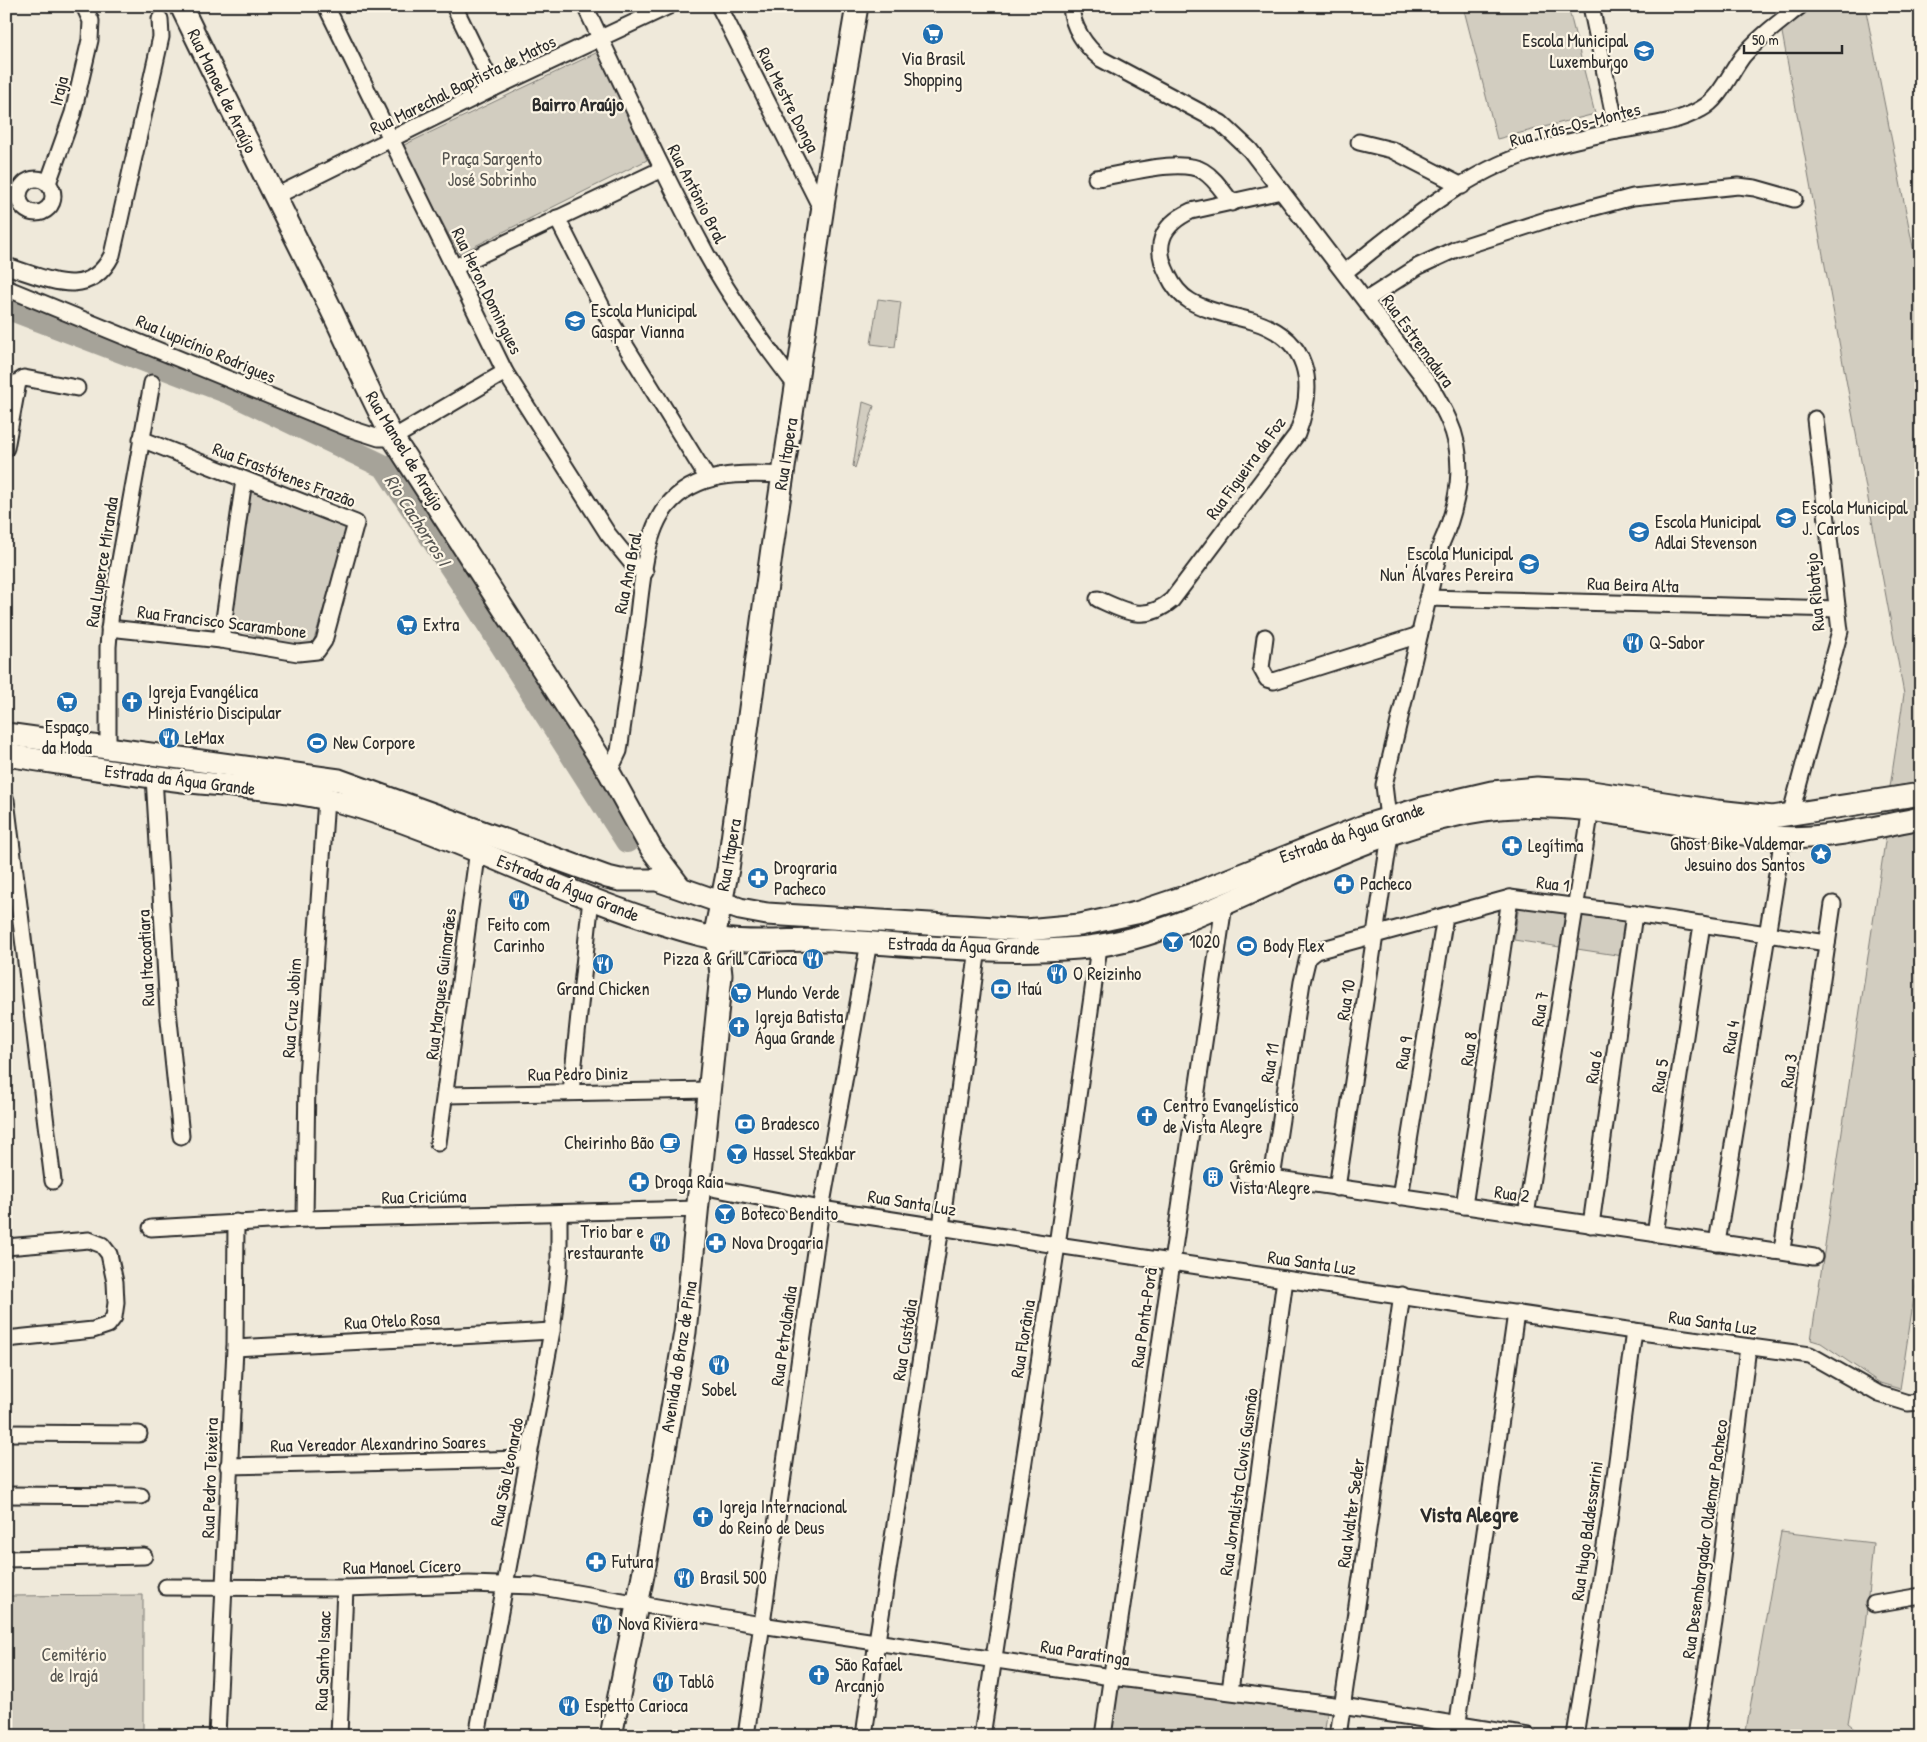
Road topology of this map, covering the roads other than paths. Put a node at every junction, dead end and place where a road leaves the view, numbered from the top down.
1 (84, 6) edge
2 (181, 6) edge
3 (326, 6) edge
4 (454, 6) edge
5 (584, 6) edge
6 (668, 6) edge
7 (719, 6) edge
8 (857, 6) edge
9 (1071, 6) edge
10 (1591, 6) edge
11 (1800, 6) edge
12 (160, 18) dead end
13 (601, 39) junction
14 (494, 88) junction
15 (1617, 131) junction
16 (392, 140) junction
17 (1359, 142) dead end
18 (662, 169) junction
19 (1096, 178) dead end
20 (48, 183) junction
21 (1462, 186) junction
22 (1281, 191) junction
23 (274, 197) junction
24 (1794, 199) dead end
25 (1232, 202) junction
26 (13, 204) edge
27 (822, 212) junction
28 (557, 218) junction
29 (6, 266) edge
30 (455, 267) junction
31 (1345, 272) junction
32 (6, 288) edge
33 (1366, 300) junction
34 (505, 372) junction
35 (152, 383) dead end
36 (797, 387) junction
37 (77, 388) dead end
38 (1815, 419) dead end
39 (393, 438) junction
40 (141, 439) junction
41 (6, 448) edge
42 (783, 475) junction
43 (708, 479) junction
44 (244, 480) junction
45 (645, 572) junction
46 (1427, 598) junction
47 (1098, 599) dead end
48 (1838, 610) junction
49 (109, 628) junction
50 (1419, 635) junction
51 (1265, 637) dead end
52 (220, 640) junction
53 (324, 641) joint
54 (6, 734) edge
55 (108, 748) junction
56 (6, 755) edge
57 (608, 772) junction
58 (154, 778) junction
59 (1921, 794) edge
60 (326, 799) junction
61 (6, 800) edge
62 (1591, 809) junction
63 (412, 816) junction
64 (1790, 816) junction
65 (1921, 818) edge
66 (1388, 827) junction
67 (1783, 838) junction
68 (479, 841) junction
69 (652, 850) junction
70 (642, 880) junction
71 (680, 887) junction
72 (590, 898) junction
73 (1510, 898) junction
74 (711, 899) junction
75 (1833, 904) dead end
76 (1224, 905) junction
77 (1575, 905) junction
78 (1634, 914) junction
79 (1445, 916) junction
80 (643, 918) junction
81 (1702, 924) junction
82 (1375, 935) junction
83 (1766, 935) junction
84 (716, 938) junction
85 (738, 940) junction
86 (868, 942) junction
87 (1827, 943) junction
88 (1099, 947) junction
89 (978, 948) junction
90 (721, 975) junction
91 (1302, 982) joint
92 (710, 1090) junction
93 (571, 1092) junction
94 (445, 1095) junction
95 (181, 1136) dead end
96 (438, 1143) dead end
97 (1245, 1174) dead end
98 (1272, 1178) junction
99 (53, 1181) dead end
100 (701, 1186) junction
101 (1337, 1188) junction
102 (1400, 1197) junction
103 (1464, 1206) junction
104 (698, 1209) junction
105 (821, 1209) junction
106 (559, 1213) junction
107 (1526, 1215) junction
108 (304, 1219) junction
109 (236, 1222) junction
110 (1591, 1224) junction
111 (941, 1227) junction
112 (151, 1228) dead end
113 (1656, 1234) junction
114 (1717, 1243) junction
115 (1057, 1245) junction
116 (6, 1247) edge
117 (1779, 1247) junction
118 (1814, 1257) dead end
119 (1171, 1262) junction
120 (1285, 1279) junction
121 (1402, 1295) junction
122 (1516, 1312) junction
123 (552, 1331) junction
124 (1634, 1331) junction
125 (6, 1339) edge
126 (1748, 1347) junction
127 (235, 1348) junction
128 (1915, 1402) edge
129 (6, 1433) edge
130 (140, 1434) dead end
131 (528, 1459) junction
132 (228, 1466) junction
133 (6, 1495) edge
134 (141, 1496) dead end
135 (144, 1556) dead end
136 (6, 1559) edge
137 (504, 1585) junction
138 (225, 1586) junction
139 (166, 1587) dead end
140 (345, 1588) junction
141 (1921, 1596) edge
142 (637, 1603) junction
143 (1874, 1604) dead end
144 (761, 1625) junction
145 (877, 1640) junction
146 (994, 1658) junction
147 (1111, 1677) junction
148 (1230, 1691) junction
149 (1342, 1706) junction
150 (1457, 1730) edge
151 (217, 1736) edge
152 (339, 1736) edge
153 (477, 1736) edge
154 (611, 1736) edge
155 (746, 1736) edge
156 (864, 1736) edge
157 (982, 1736) edge
158 (1103, 1736) edge
159 (1338, 1736) edge
160 (1528, 1736) edge
161 (1575, 1736) edge
162 (1696, 1736) edge

1 - 20 street, Iraja
2 - 23 main road, Rua Manoel de Araújo
3 - 16 street, Rua Heron Domingues
4 - 14 street
5 - 13 street, Rua Antônio Bral
6 - 13 street, Rua Marechal Baptista de Matos
7 - 27 street, Rua Mestre Donga
8 - 27 main road, Rua Itapera
9 - 22 street, Rua Estremadura
10 - 15 street
11 - 15 street, Rua Trás-Os-Montes
12 - 29 street
13 - 14 street, Rua Marechal Baptista de Matos
13 - 18 street, Rua Antônio Bral
14 - 16 street, Rua Marechal Baptista de Matos
15 - 21 street, Rua Trás-Os-Montes
16 - 23 street, Rua Marechal Baptista de Matos
16 - 30 street, Rua Heron Domingues
17 - 21 street
18 - 28 street
18 - 36 street, Rua Antônio Bral
19 - 25 street
20 - 26 street
20 - 26 street
21 - 31 street, Rua Trás-Os-Montes
22 - 25 street, Rua Figueira da Foz
22 - 31 street, Rua Estremadura
23 - 39 main road, Rua Manoel de Araújo
24 - 33 street
25 - 47 street, Rua Figueira da Foz
27 - 36 main road, Rua Itapera
28 - 30 street
28 - 43 street
30 - 34 street, Rua Heron Domingues
31 - 33 street, Rua Estremadura
32 - 39 street, Rua Lupicínio Rodrigues
33 - 46 street, Rua Estremadura
34 - 39 street
34 - 45 street, Rua Heron Domingues
35 - 40 street, Rua Luperce Miranda
36 - 42 main road, Rua Itapera
37 - 41 street
38 - 48 street, Rua Ribatejo
39 - 57 main road, Rua Manoel de Araújo
40 - 44 street, Rua Erastótenes Frazão
40 - 49 street, Rua Luperce Miranda
42 - 43 street, Rua Ana Bral
42 - 74 main road, Rua Itapera
43 - 45 street, Rua Ana Bral
44 - 52 street
44 - 53 street, Rua Erastótenes Frazão
45 - 57 street, Rua Ana Bral
46 - 48 street, Rua Beira Alta
46 - 50 street, Rua Estremadura
48 - 64 street, Rua Ribatejo
49 - 52 street, Rua Francisco Scarambone
49 - 55 street, Rua Luperce Miranda
50 - 51 street
50 - 66 street, Rua Estremadura
52 - 53 street, Rua Francisco Scarambone
54 - 55 main road, Estrada da Água Grande
55 - 63 main road, Estrada da Água Grande
56 - 58 main road, Estrada da Água Grande
57 - 69 main road, Rua Manoel de Araújo
58 - 60 main road, Estrada da Água Grande
58 - 95 street, Rua Itacoatiara
59 - 64 main road, Estrada da Água Grande
60 - 63 main road, Estrada da Água Grande
60 - 108 street, Rua Cruz Jobim
61 - 99 street
62 - 66 main road, Estrada da Água Grande
62 - 67 main road, Estrada da Água Grande
62 - 77 street, Rua 7
63 - 68 main road, Estrada da Água Grande
64 - 66 main road, Estrada da Água Grande
65 - 67 main road, Estrada da Água Grande
66 - 74 main road, Estrada da Água Grande
66 - 76 main road, Estrada da Água Grande
66 - 82 street, Rua 10
67 - 83 street, Rua 4
68 - 70 main road, Estrada da Água Grande
68 - 72 main road, Estrada da Água Grande
68 - 94 street, Rua Marques Guimarães
69 - 70 main road
69 - 71 main road, Rua Manoel de Araújo
70 - 71 main road, Estrada da Água Grande
70 - 80 main road
71 - 74 main road, Estrada da Água Grande
72 - 80 main road, Estrada da Água Grande
72 - 93 street
73 - 77 street, Rua 1
73 - 79 street, Rua 1
73 - 103 street, Rua 8
74 - 84 main road, Avenida do Braz de Pina
74 - 85 main road
75 - 87 street, Rua 3
76 - 88 main road, Estrada da Água Grande
76 - 119 street, Rua Ponta-Porã
77 - 78 street, Rua 1
77 - 107 street, Rua 7
78 - 81 street, Rua 1
78 - 110 street, Rua 6
79 - 82 street, Rua 1
79 - 102 street, Rua 9
80 - 84 main road, Estrada da Água Grande
81 - 83 street, Rua 1
81 - 113 street, Rua 5
82 - 91 street, Rua 1
82 - 101 street, Rua 10
83 - 87 street, Rua 1
83 - 114 street, Rua 4
84 - 85 main road, Estrada da Água Grande
84 - 90 main road, Avenida do Braz de Pina
85 - 86 main road, Estrada da Água Grande
85 - 90 main road, Avenida do Braz de Pina
86 - 89 main road, Estrada da Água Grande
86 - 105 street, Rua Petrolândia
87 - 117 street, Rua 3
88 - 89 main road, Estrada da Água Grande
88 - 115 street, Rua Florânia
89 - 111 street, Rua Custódia
90 - 92 main road, Avenida do Braz de Pina
91 - 98 street, Rua 11
92 - 93 street, Rua Pedro Diniz
92 - 100 main road, Avenida do Braz de Pina
93 - 94 street, Rua Pedro Diniz
94 - 96 street, Rua Marques Guimarães
97 - 98 street, Rua 2
98 - 101 street, Rua 2
100 - 104 main road, Avenida do Braz de Pina
100 - 105 street, Rua Santa Luz
101 - 102 street, Rua 2
102 - 103 street, Rua 2
103 - 107 street, Rua 2
104 - 106 street, Rua Criciúma
104 - 142 main road, Avenida do Braz de Pina
105 - 111 street, Rua Santa Luz
105 - 144 street, Rua Petrolândia
106 - 108 street, Rua Criciúma
106 - 123 street, Rua São Leonardo
107 - 110 street, Rua 2
108 - 109 street, Rua Criciúma
109 - 112 street, Rua Criciúma
109 - 127 street, Rua Pedro Teixeira
110 - 113 street, Rua 2
111 - 115 street, Rua Santa Luz
111 - 145 street, Rua Custódia
113 - 114 street, Rua 2
114 - 117 street, Rua 2
115 - 119 street, Rua Santa Luz
115 - 146 street, Rua Florânia
116 - 125 street
117 - 118 street, Rua 2
119 - 120 street, Rua Santa Luz
119 - 147 street, Rua Ponta-Porã
120 - 121 street, Rua Santa Luz
120 - 148 street, Rua Jornalista Clovis Gusmão
121 - 122 street, Rua Santa Luz
121 - 149 street, Rua Walter Seder
122 - 124 street, Rua Santa Luz
122 - 150 street
123 - 127 street, Rua Otelo Rosa
123 - 131 street, Rua São Leonardo
124 - 126 street, Rua Santa Luz
124 - 161 street, Rua Hugo Baldessarini
126 - 128 street, Rua Santa Luz
126 - 162 street, Rua Desembargador Oldemar Pacheco
127 - 132 street, Rua Pedro Teixeira
129 - 130 street
131 - 132 street, Rua Vereador Alexandrino Soares
131 - 137 street, Rua São Leonardo
132 - 138 street, Rua Pedro Teixeira
133 - 134 street
135 - 136 street
137 - 140 street, Rua Manoel Cícero
137 - 142 street, Rua Manoel Cícero
137 - 153 street, Rua São Leonardo
138 - 139 street, Rua Manoel Cícero
138 - 140 street, Rua Manoel Cícero
138 - 151 street, Rua Pedro Teixeira
140 - 152 street, Rua Santo Isaac
141 - 143 street
142 - 144 street, Rua Paratinga
142 - 154 main road, Avenida do Braz de Pina
144 - 145 street, Rua Paratinga
144 - 155 street, Rua Petrolândia
145 - 146 street, Rua Paratinga
145 - 156 street, Rua Custódia
146 - 147 street, Rua Paratinga
146 - 157 street, Rua Florânia
147 - 148 street, Rua Paratinga
147 - 158 street, Rua Ponta-Porã
148 - 149 street, Rua Paratinga
149 - 150 street, Rua Paratinga
149 - 159 street, Rua Walter Seder
150 - 160 street, Rua Paratinga

